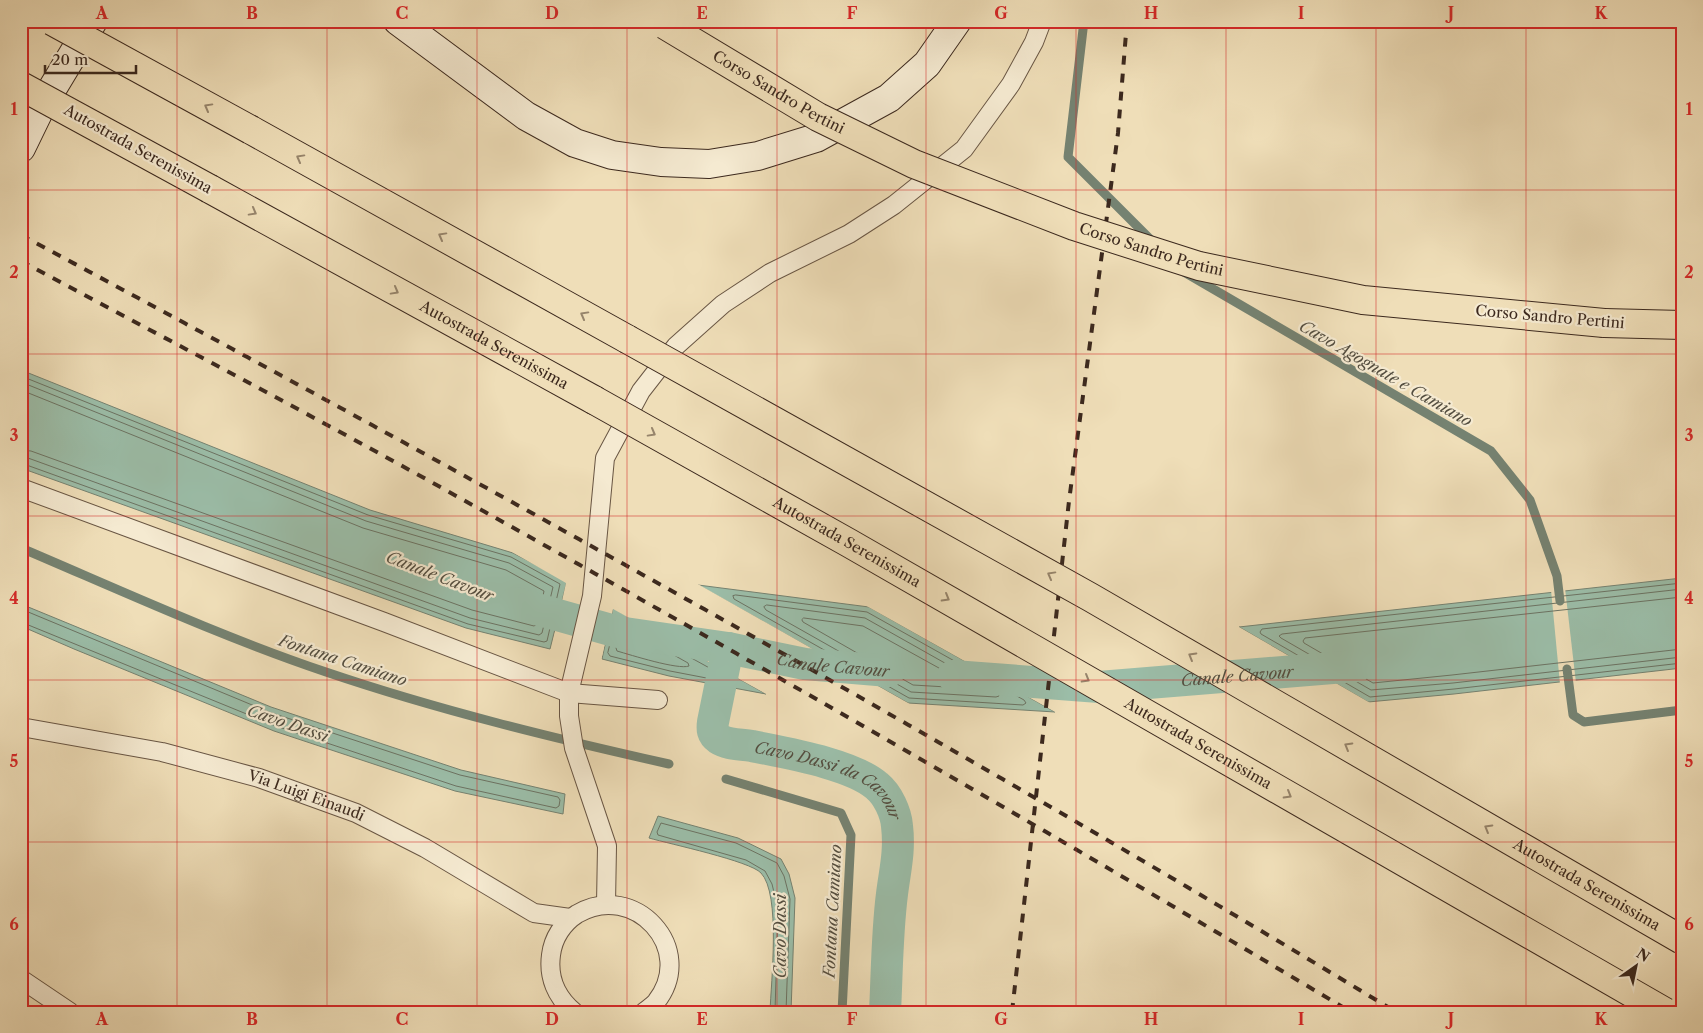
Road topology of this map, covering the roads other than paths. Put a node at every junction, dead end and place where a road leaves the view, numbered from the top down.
1 (52, 21) edge
2 (64, 21) edge
3 (93, 21) edge
4 (398, 21) edge
5 (957, 21) edge
6 (1042, 21) edge
7 (662, 23) edge
8 (21, 86) edge
9 (40, 109) junction
10 (21, 148) edge
11 (1682, 325) edge
12 (21, 488) edge
13 (571, 688) junction
14 (658, 700) dead end
15 (21, 727) edge
16 (606, 904) junction
17 (570, 918) junction
18 (1682, 940) edge
19 (21, 979) edge
20 (665, 985) junction
21 (70, 1012) edge
22 (574, 1012) edge
23 (644, 1012) edge
24 (665, 1012) edge
25 (1665, 1012) edge

18 -> 1 main road, Autostrada Serenissima, bridge
2 - 9 street
3 - 9 street
4 - 5 street
6 - 13 lane
7 - 11 main road, Corso Sandro Pertini, bridge
8 -> 25 main road, Autostrada Serenissima, bridge
9 - 10 street
12 - 13 lane
13 - 14 lane
13 - 16 lane
15 - 17 lane, Via Luigi Einaudi
16 - 17 lane
16 - 20 lane
17 - 22 lane
19 - 21 lane
20 - 23 lane
20 - 24 lane

